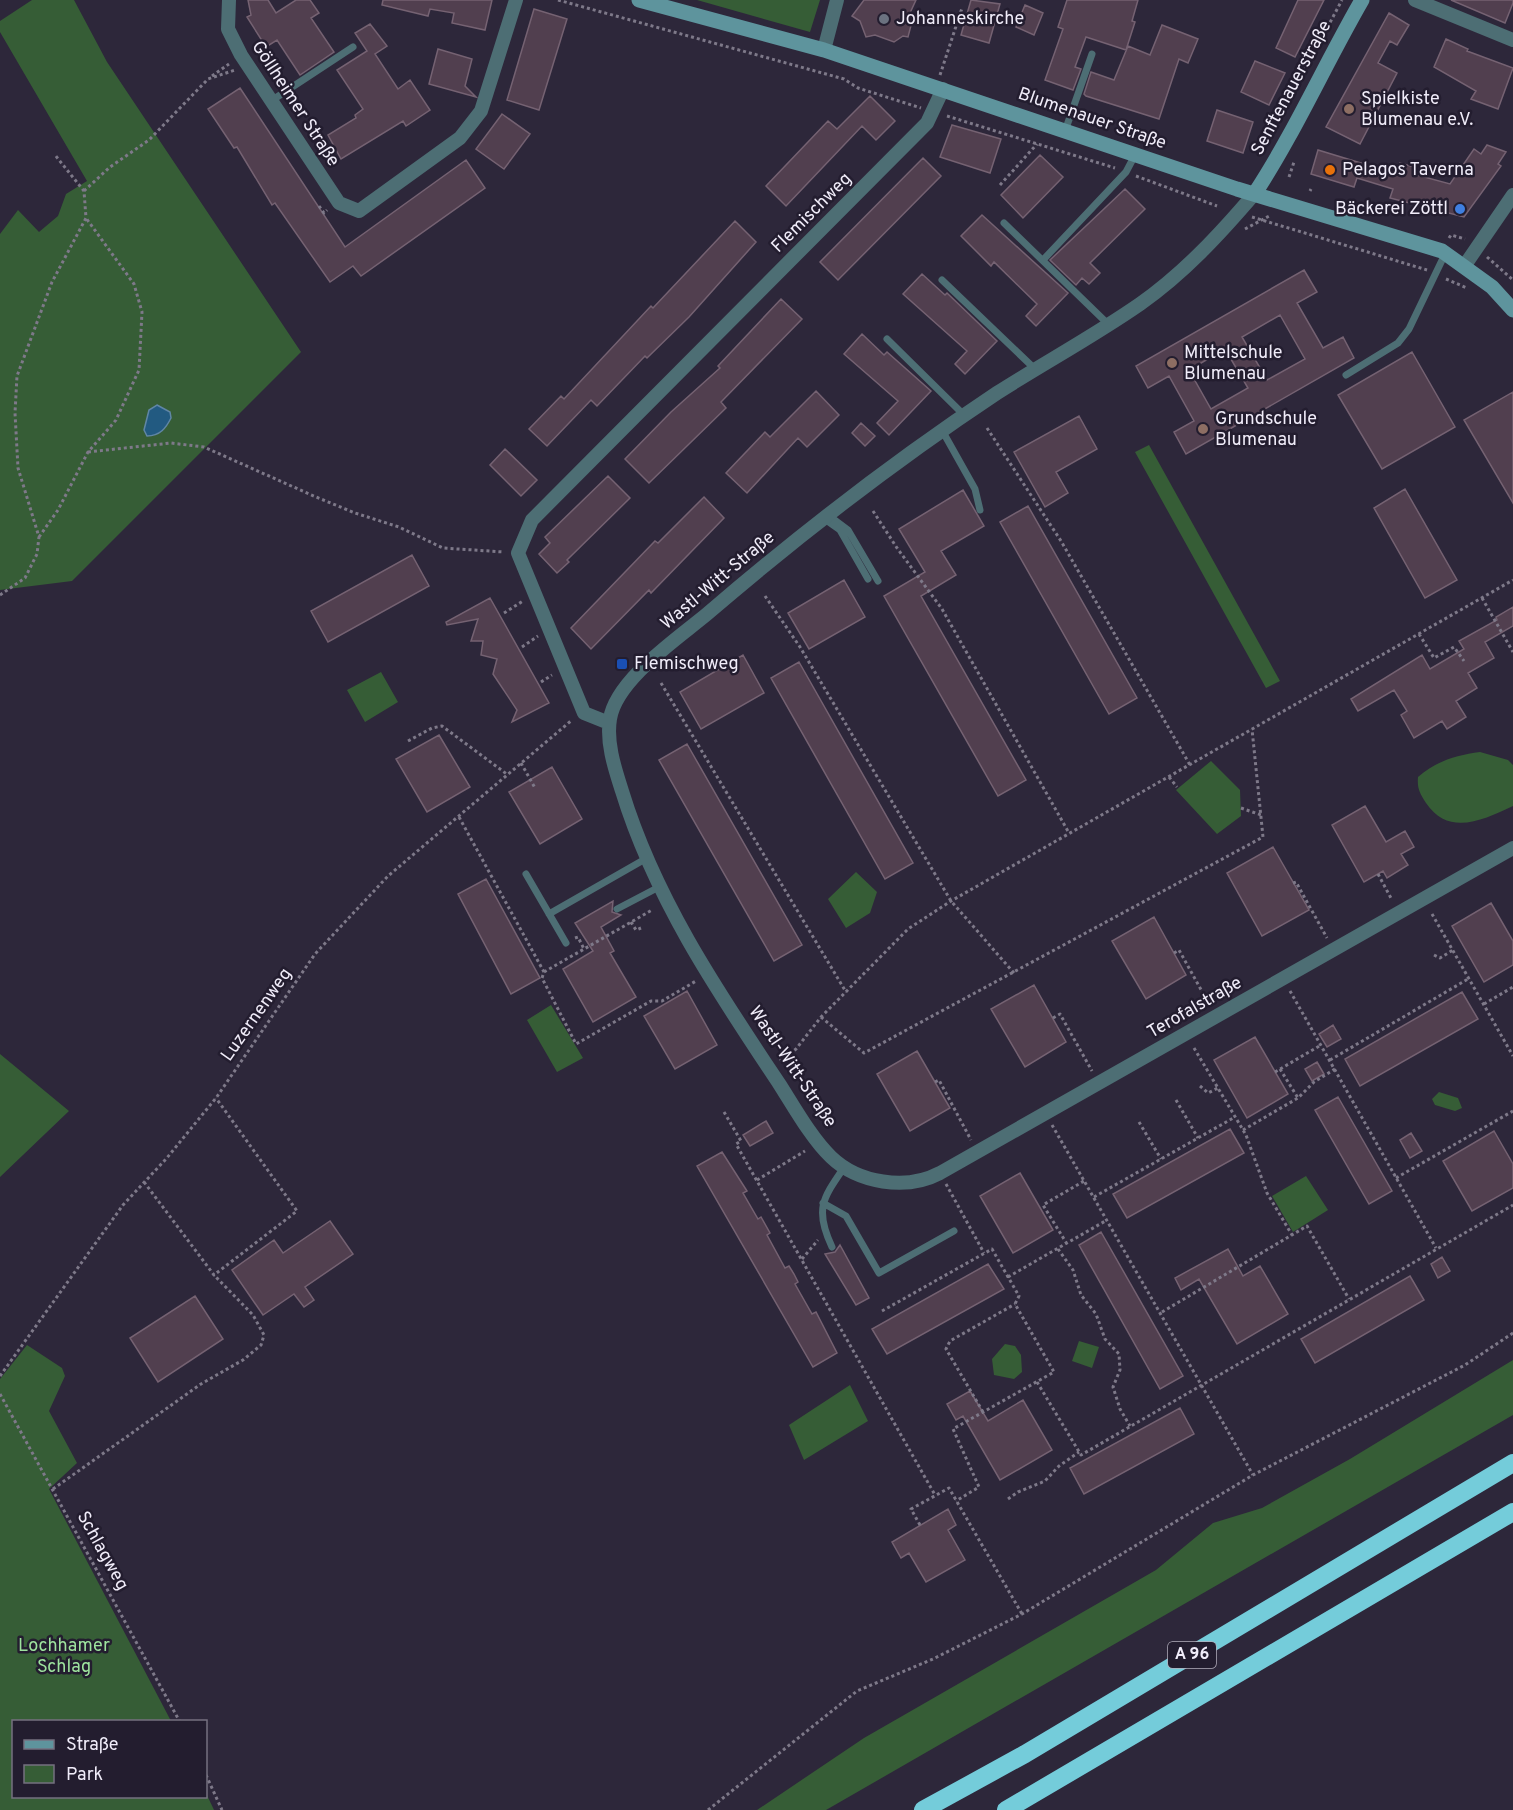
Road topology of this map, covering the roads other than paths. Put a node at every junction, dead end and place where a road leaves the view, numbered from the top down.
1 (229, 0) edge
2 (516, 0) edge
3 (639, 0) edge
4 (837, 0) edge
5 (1362, 0) edge
6 (1415, 0) edge
7 (1513, 40) edge
8 (353, 47) dead end
9 (824, 50) junction
10 (1092, 54) dead end
11 (940, 88) junction
12 (271, 101) junction
13 (1065, 131) junction
14 (1134, 155) junction
15 (1255, 193) junction
16 (1513, 195) edge
17 (1004, 222) dead end
18 (1446, 253) junction
19 (1042, 260) junction
20 (1465, 265) junction
21 (942, 280) dead end
22 (1513, 310) edge
23 (1108, 324) junction
24 (887, 339) dead end
25 (1035, 369) junction
26 (1346, 375) dead end
27 (965, 416) junction
28 (942, 432) junction
29 (980, 510) dead end
30 (826, 517) junction
31 (868, 579) dead end
32 (878, 581) dead end
33 (609, 723) junction
34 (1513, 848) edge
35 (646, 858) junction
36 (526, 874) dead end
37 (659, 886) junction
38 (617, 909) dead end
39 (549, 915) junction
40 (566, 943) dead end
41 (845, 1166) junction
42 (888, 1183) joint
43 (823, 1203) junction
44 (954, 1231) dead end
45 (832, 1247) dead end
46 (1513, 1463) edge
47 (1513, 1512) edge
48 (923, 1810) edge
49 (1006, 1810) edge

1 - 12 street, Göllheimer Straße
2 - 12 street, Göllheimer Straße
3 - 9 street, Blumenauer Straße
4 - 9 street
5 - 15 street, Senftenauerstraße
6 - 7 street
8 - 12 lane
9 - 11 street, Blumenauer Straße
10 - 13 lane
11 - 13 street, Blumenauer Straße
11 - 33 street, Flemischweg
13 - 14 street, Blumenauer Straße
14 - 15 street, Blumenauer Straße
14 - 19 lane
15 - 18 street, Blumenauer Straße
15 - 23 street, Wastl-Witt-Straße
16 - 20 street
17 - 19 lane
18 - 20 street, Blumenauer Straße
18 - 26 lane
19 - 23 lane
20 - 22 street, Blumenauer Straße
21 - 25 lane
23 - 25 street, Wastl-Witt-Straße
24 - 27 lane
25 - 27 street, Wastl-Witt-Straße
27 - 28 street, Wastl-Witt-Straße
28 - 29 lane
28 - 30 street, Wastl-Witt-Straße
30 - 31 lane
30 - 32 lane
30 - 33 street, Wastl-Witt-Straße
33 - 35 street, Wastl-Witt-Straße
34 - 42 street, Terofalstraße
35 - 37 street, Wastl-Witt-Straße
35 - 39 lane
36 - 39 lane
37 - 38 lane
37 - 41 street, Wastl-Witt-Straße
39 - 40 lane
41 - 42 street, Wastl-Witt-Straße
41 - 43 lane
43 - 44 lane
43 - 45 lane
46 - 48 highway, A 96
47 - 49 highway, A 96

